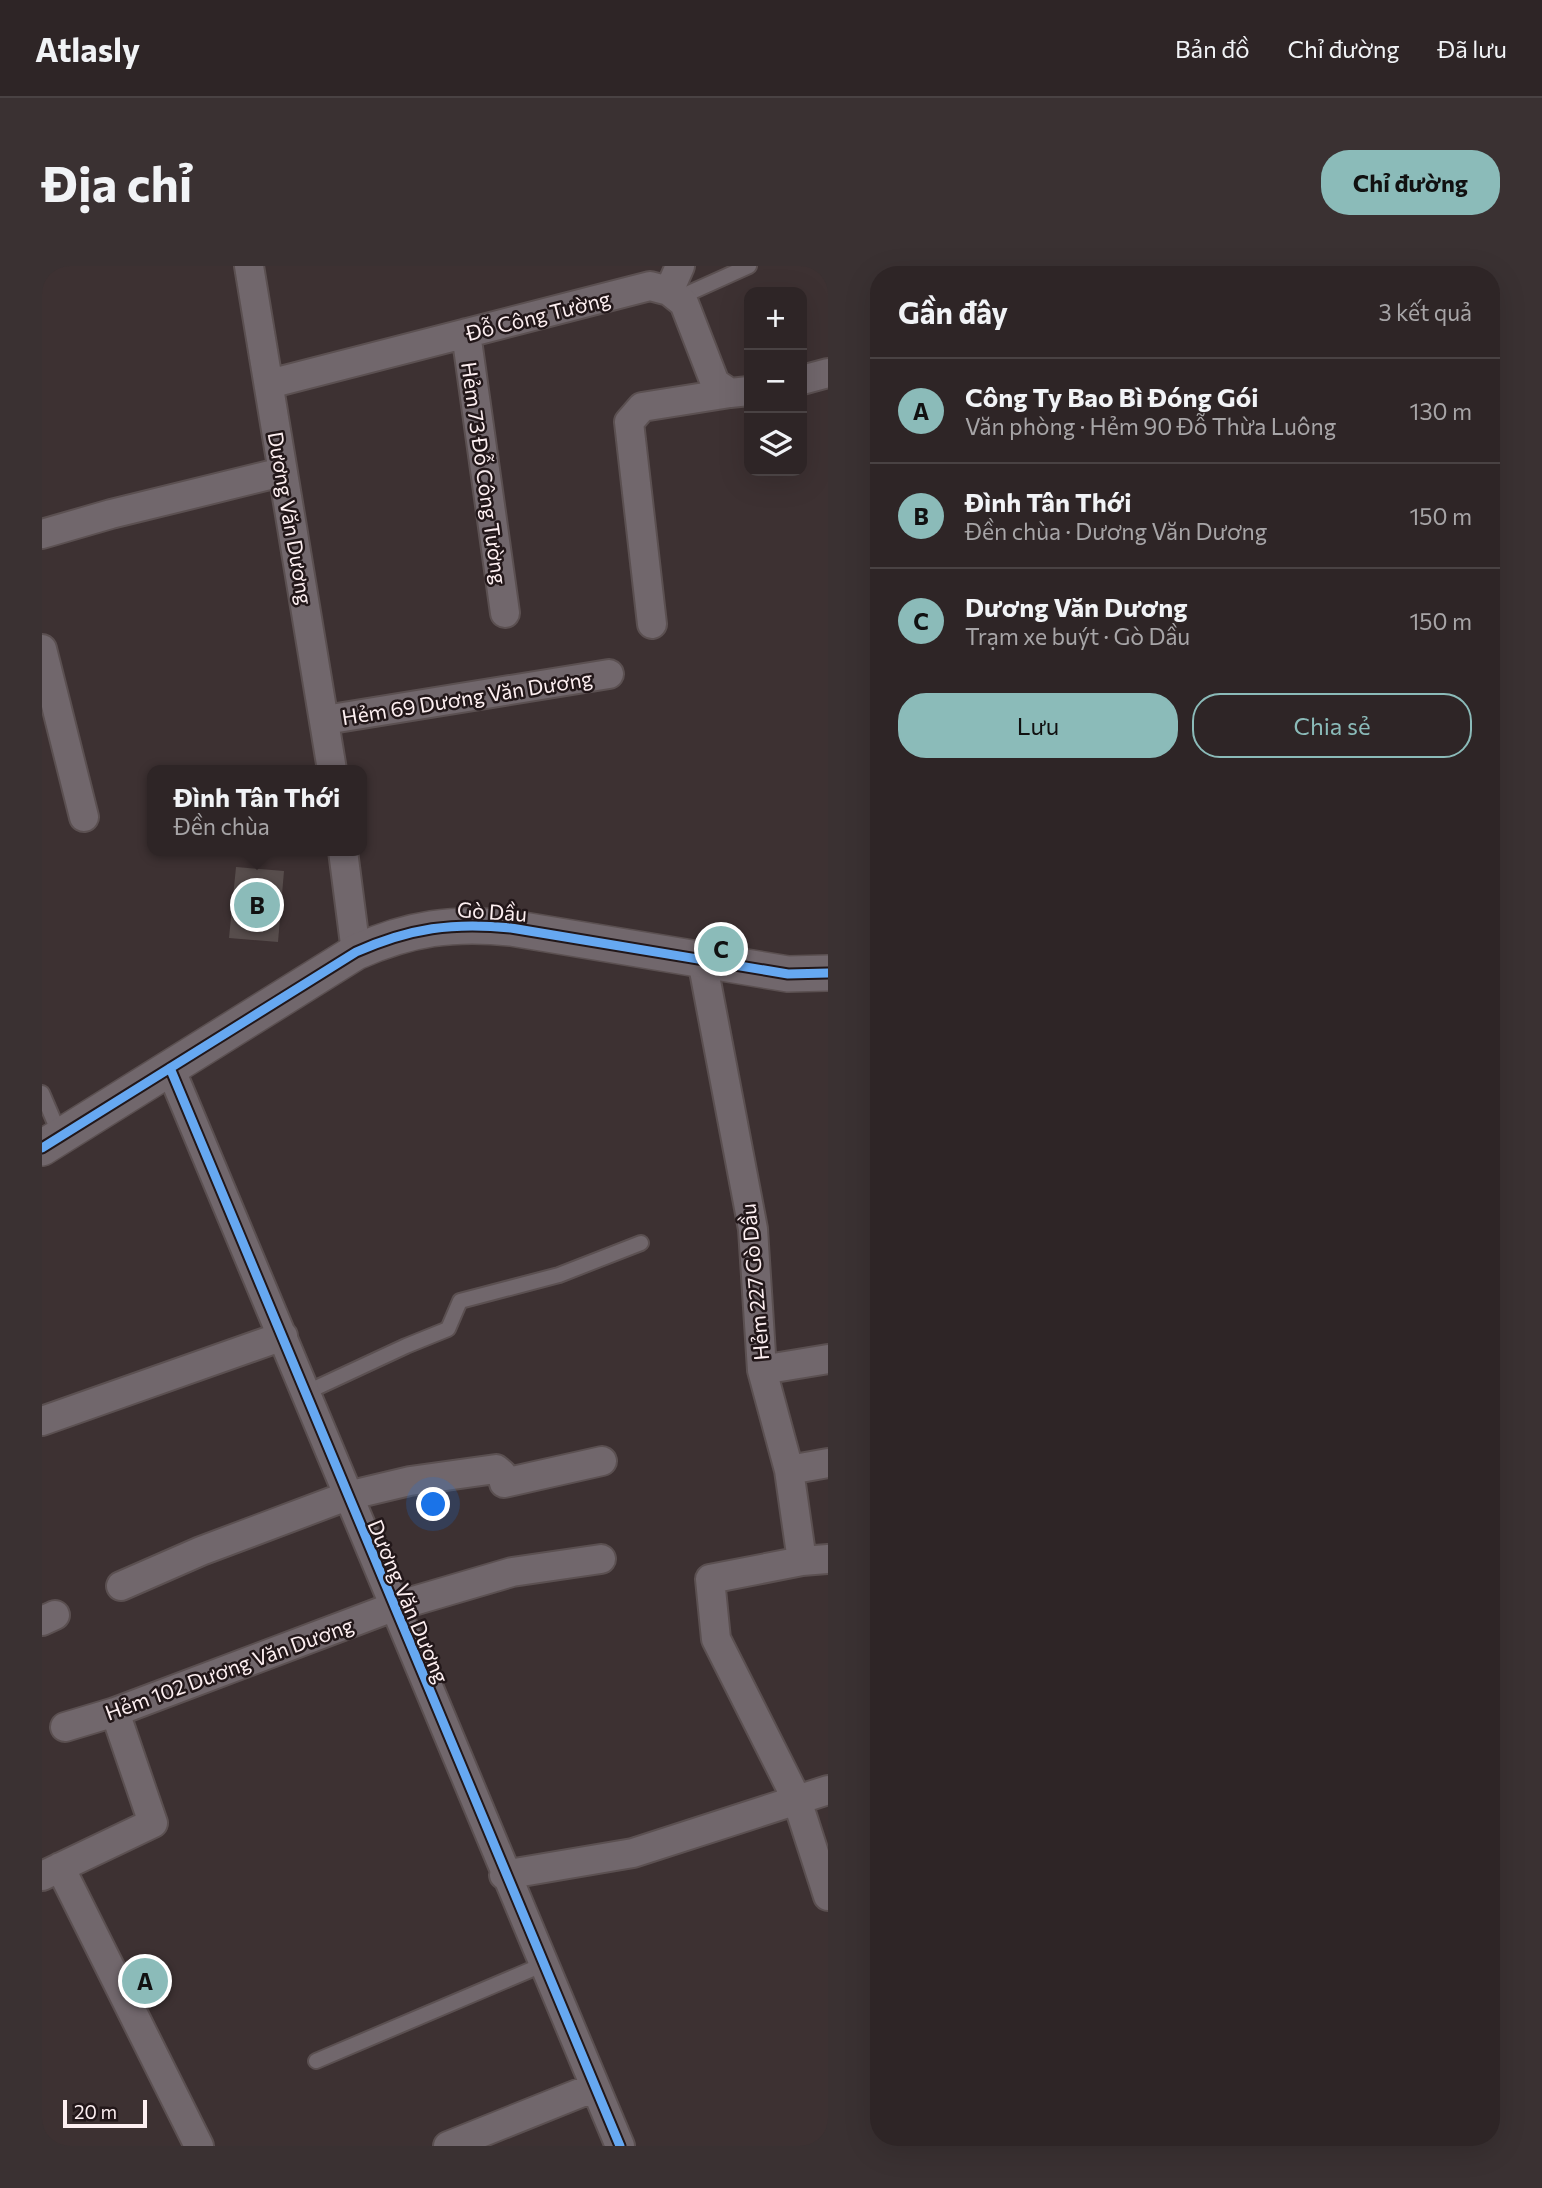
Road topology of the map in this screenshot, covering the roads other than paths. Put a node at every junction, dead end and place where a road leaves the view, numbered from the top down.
1 (249, 266) edge
2 (749, 266) edge
3 (676, 285) edge
4 (466, 333) junction
5 (828, 373) edge
6 (807, 379) edge
7 (269, 384) junction
8 (739, 392) edge
9 (282, 472) junction
10 (42, 534) edge
11 (505, 612) dead end
12 (652, 624) dead end
13 (42, 649) edge
14 (609, 674) dead end
15 (325, 720) junction
16 (331, 765) edge
17 (84, 817) dead end
18 (344, 856) edge
19 (356, 952) junction
20 (702, 960) junction
21 (828, 972) edge
22 (170, 1068) junction
23 (42, 1093) edge
24 (51, 1142) edge
25 (641, 1243) dead end
26 (283, 1336) junction
27 (828, 1359) edge
28 (762, 1370) junction
29 (305, 1393) junction
30 (42, 1421) edge
31 (602, 1461) dead end
32 (828, 1463) edge
33 (789, 1470) junction
34 (347, 1496) junction
35 (601, 1559) dead end
36 (815, 1560) edge
37 (121, 1586) dead end
38 (393, 1607) junction
39 (115, 1712) junction
40 (65, 1727) dead end
41 (828, 1790) edge
42 (797, 1800) junction
43 (51, 1871) edge
44 (505, 1875) junction
45 (828, 1896) edge
46 (542, 1965) junction
47 (316, 2061) dead end
48 (595, 2087) junction
49 (198, 2146) edge
50 (448, 2146) edge
51 (620, 2146) edge

1 - 7 street, Dương Văn Dương
2 - 3 lane
3 - 4 street, Đỗ Công Tường
3 - 8 street
4 - 7 street, Đỗ Công Tường
4 - 11 street, Hẻm 73 Đỗ Công Tường
5 - 6 street
7 - 9 street, Dương Văn Dương
8 - 12 street
9 - 10 street
9 - 15 street, Dương Văn Dương
13 - 17 street
14 - 15 street, Hẻm 69 Dương Văn Dương
15 - 16 street, Dương Văn Dương
18 - 19 street
19 - 20 street, Gò Dầu
19 - 22 street, Gò Dầu
20 - 21 street, Gò Dầu
20 - 28 street, Hẻm 227 Gò Dầu
22 - 24 street, Gò Dầu
22 - 26 street, Dương Văn Dương
23 - 24 lane
25 - 29 lane
26 - 29 street, Dương Văn Dương
26 - 30 street
27 - 28 street
28 - 33 street, Hẻm 227 Gò Dầu
29 - 34 street, Dương Văn Dương
31 - 34 street
32 - 33 street
33 - 36 street, Hẻm 227 Gò Dầu
34 - 37 street
34 - 38 street, Dương Văn Dương
35 - 38 street, Hẻm 102 Dương Văn Dương
36 - 42 street
38 - 39 street, Hẻm 102 Dương Văn Dương
38 - 44 street, Dương Văn Dương
39 - 40 street, Hẻm 102 Dương Văn Dương
39 - 43 street
41 - 42 street
42 - 44 street
42 - 45 street
43 - 49 street
44 - 46 street, Dương Văn Dương
46 - 47 lane
46 - 48 street, Dương Văn Dương
48 - 50 street
48 - 51 street, Dương Văn Dương

